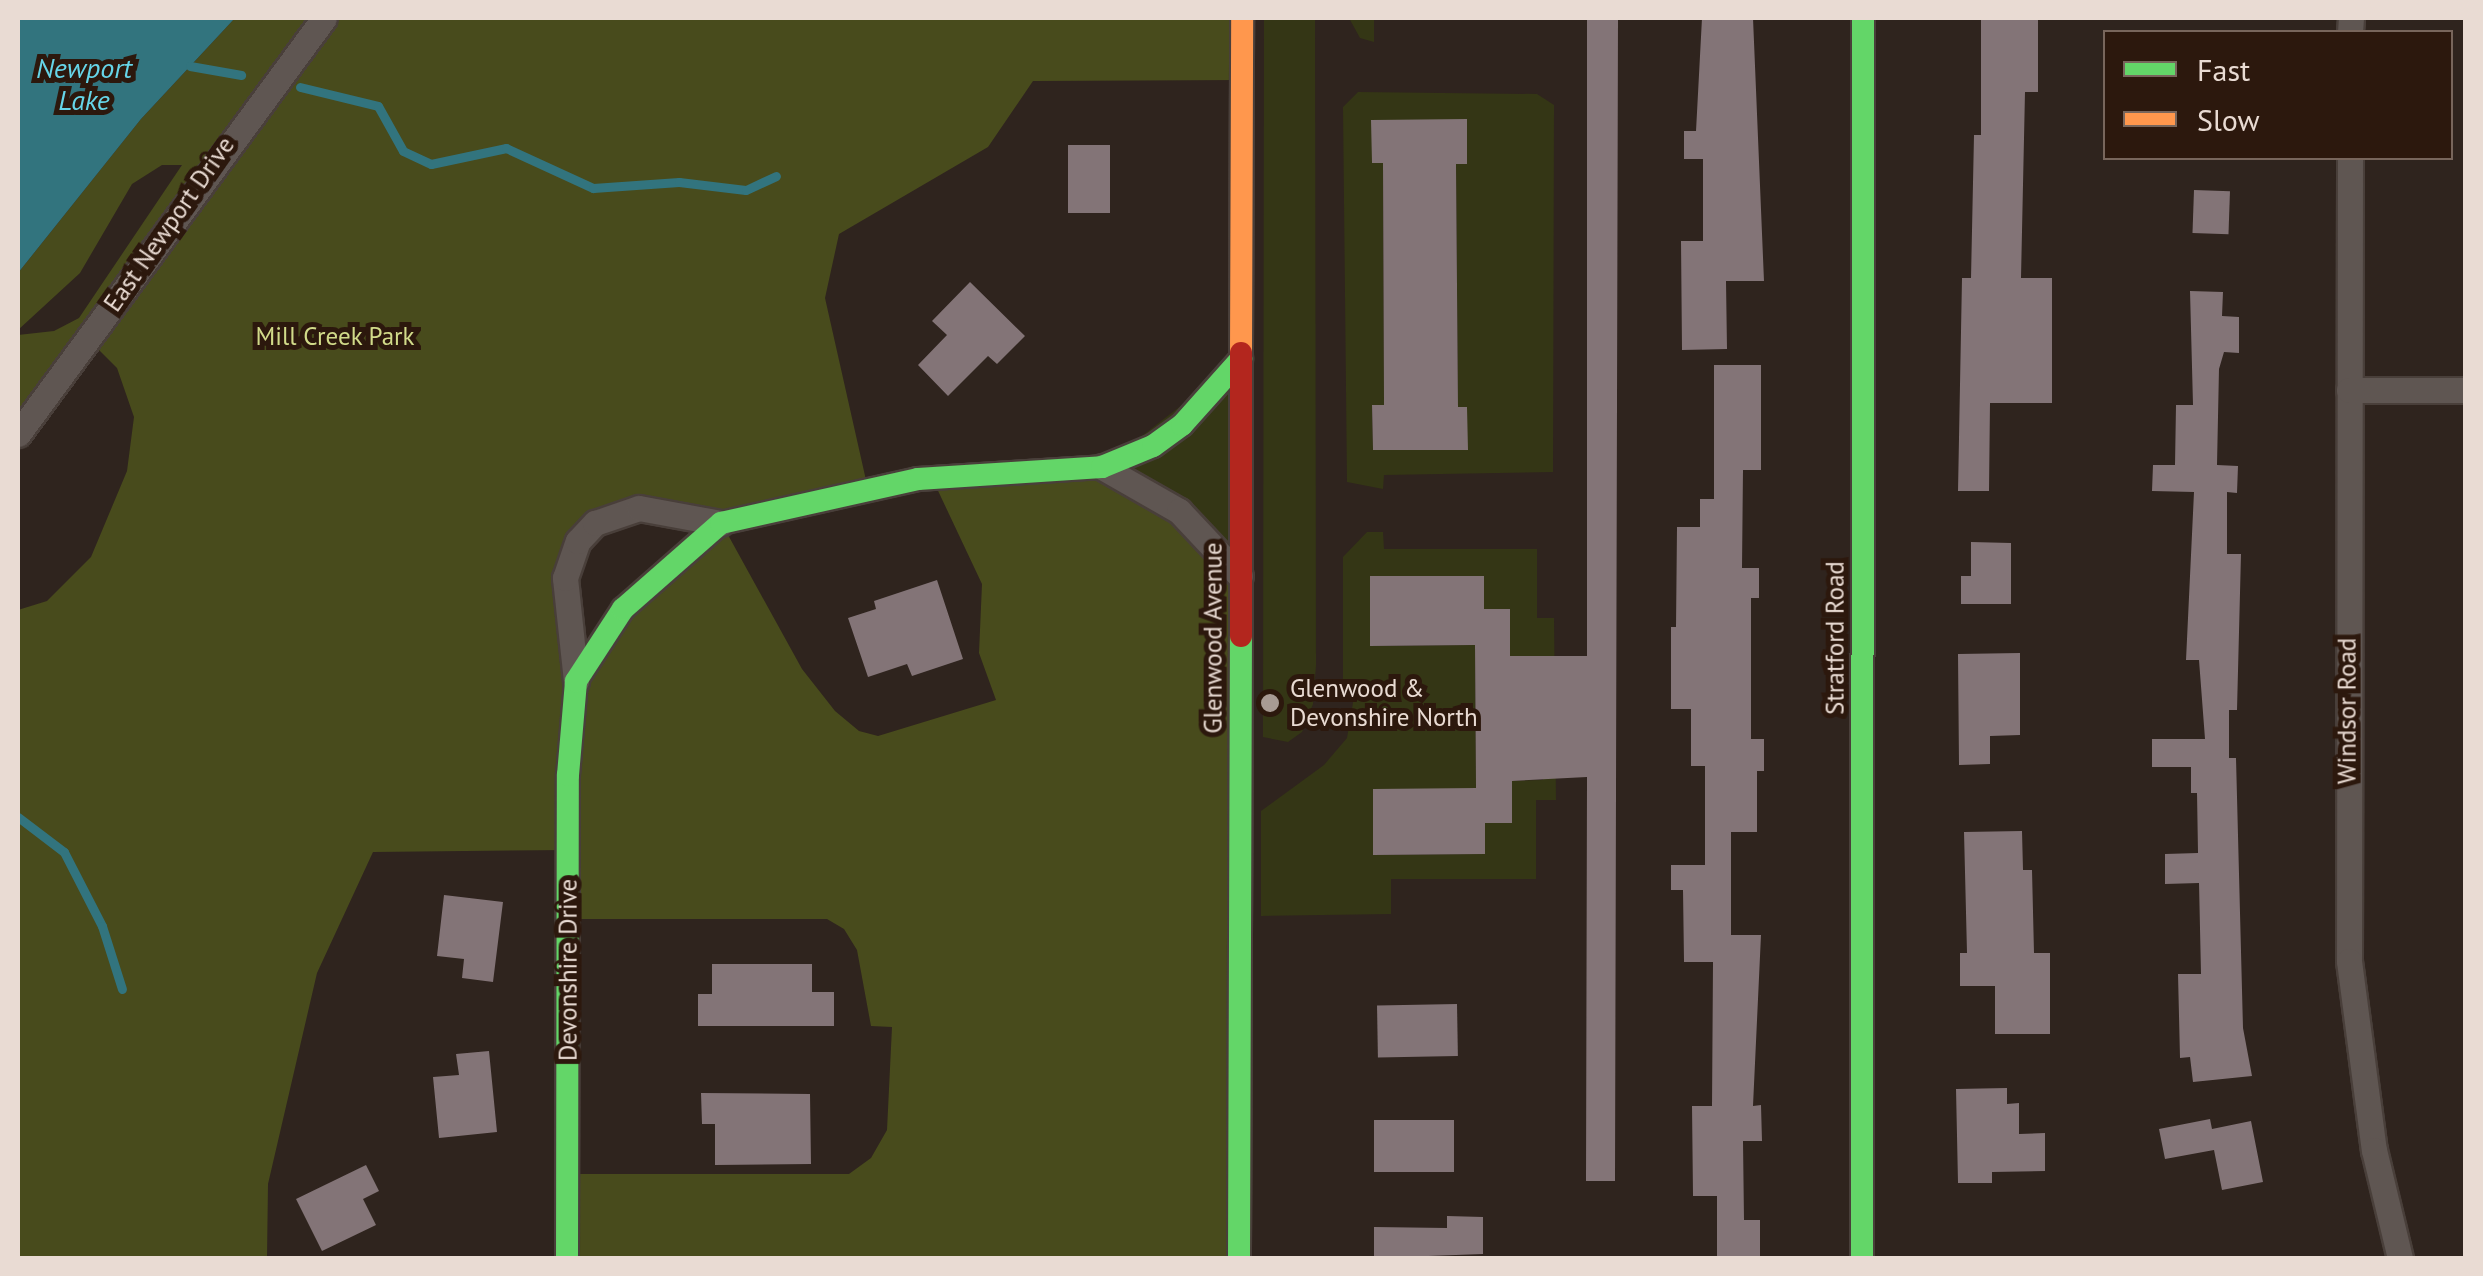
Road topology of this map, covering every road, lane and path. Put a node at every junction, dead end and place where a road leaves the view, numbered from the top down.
1 (324, 18) edge
2 (1242, 18) edge
3 (1863, 18) edge
4 (2350, 160) edge
5 (1241, 359) junction
6 (2350, 390) junction
7 (2466, 390) edge
8 (18, 434) edge
9 (1102, 467) junction
10 (721, 523) junction
11 (1240, 576) junction
12 (576, 682) junction
13 (568, 1258) edge
14 (1238, 1258) edge
15 (1862, 1258) edge
16 (2400, 1258) edge

1 - 8 street, East Newport Drive
2 - 5 street, Glenwood Avenue
3 - 15 street, Stratford Road
4 - 6 street, Windsor Road
5 - 9 street, Devonshire Drive
5 - 11 street, Glenwood Avenue
6 - 7 street
6 - 16 street, Windsor Road
9 - 10 street, Devonshire Drive
9 - 11 street
10 - 12 street, Devonshire Drive
10 - 12 street, Devonshire Drive
11 - 14 street, Glenwood Avenue
12 - 13 street, Devonshire Drive

